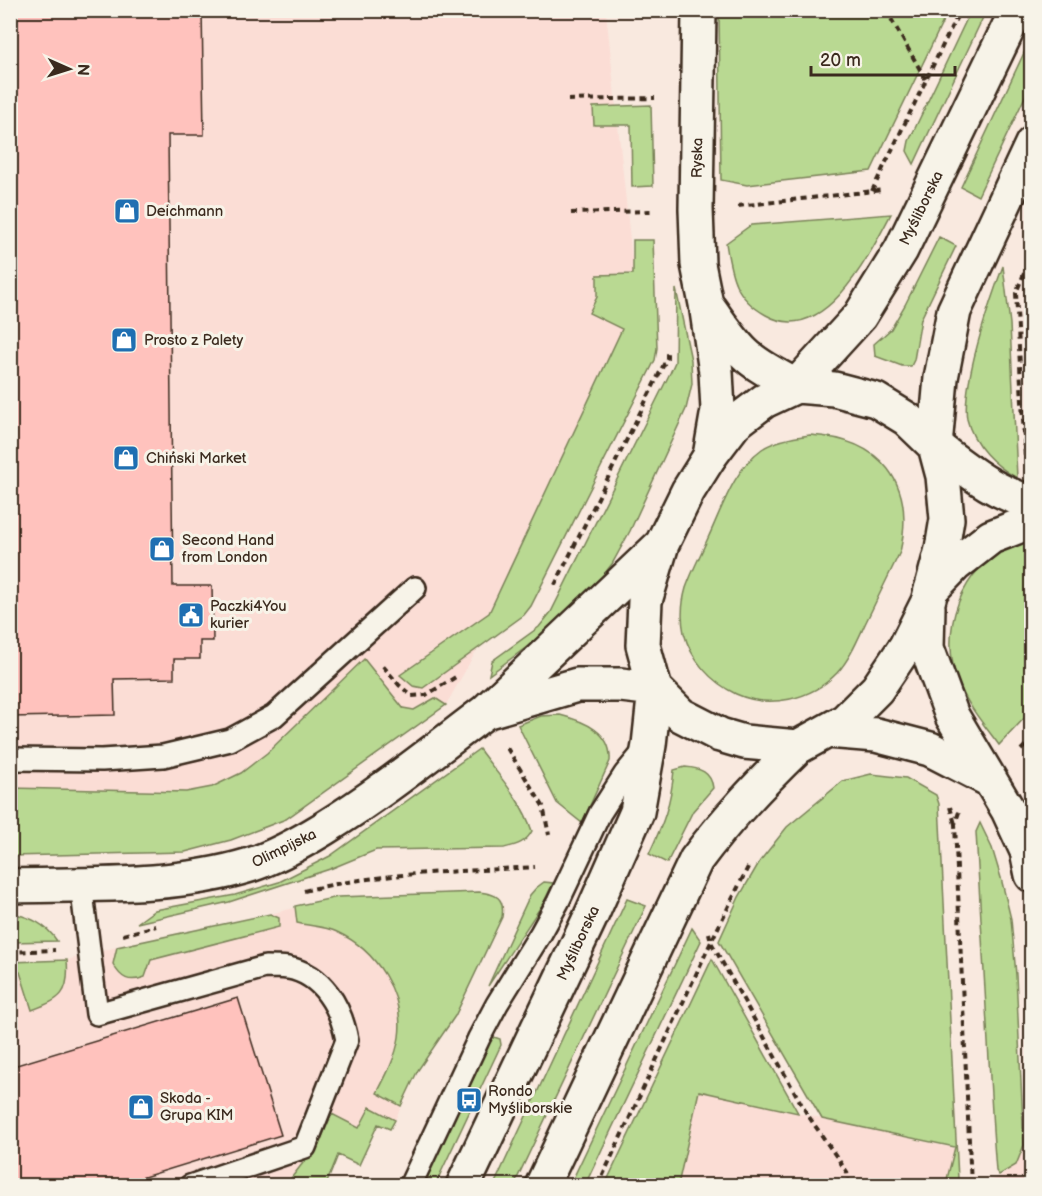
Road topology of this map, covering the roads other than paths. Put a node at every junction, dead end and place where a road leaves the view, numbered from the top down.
1 (699, 10) edge
2 (1017, 10) edge
3 (1032, 144) edge
4 (706, 304) junction
5 (796, 386) junction
6 (935, 446) junction
7 (710, 456) junction
8 (1032, 502) edge
9 (1032, 521) edge
10 (662, 544) junction
11 (415, 588) dead end
12 (930, 596) junction
13 (655, 689) junction
14 (485, 712) junction
15 (828, 731) junction
16 (650, 745) junction
17 (798, 747) junction
18 (10, 759) edge
19 (990, 780) junction
20 (1032, 875) edge
21 (81, 884) junction
22 (10, 886) edge
23 (190, 1185) edge
24 (410, 1185) edge
25 (463, 1185) edge
26 (542, 1185) edge

1 - 4 main road, Ryska
2 - 5 main road, Myśliborska
3 - 6 main road
4 - 5 main road, Ryska
4 - 7 main road, Ryska
5 - 6 main road
5 - 7 main road
6 - 8 main road
6 - 12 main road
7 - 10 main road
9 - 12 main road
10 - 13 main road
10 - 14 main road, Olimpijska
11 - 18 lane
12 - 15 main road
12 - 19 main road
13 - 14 main road, Olimpijska
13 - 16 main road, Myśliborska
13 - 17 main road
14 - 21 main road, Olimpijska
15 - 17 main road
15 - 19 main road
16 - 24 lane
16 - 25 main road, Myśliborska
17 - 26 main road
19 - 20 main road
21 - 22 main road, Olimpijska
21 - 23 lane

